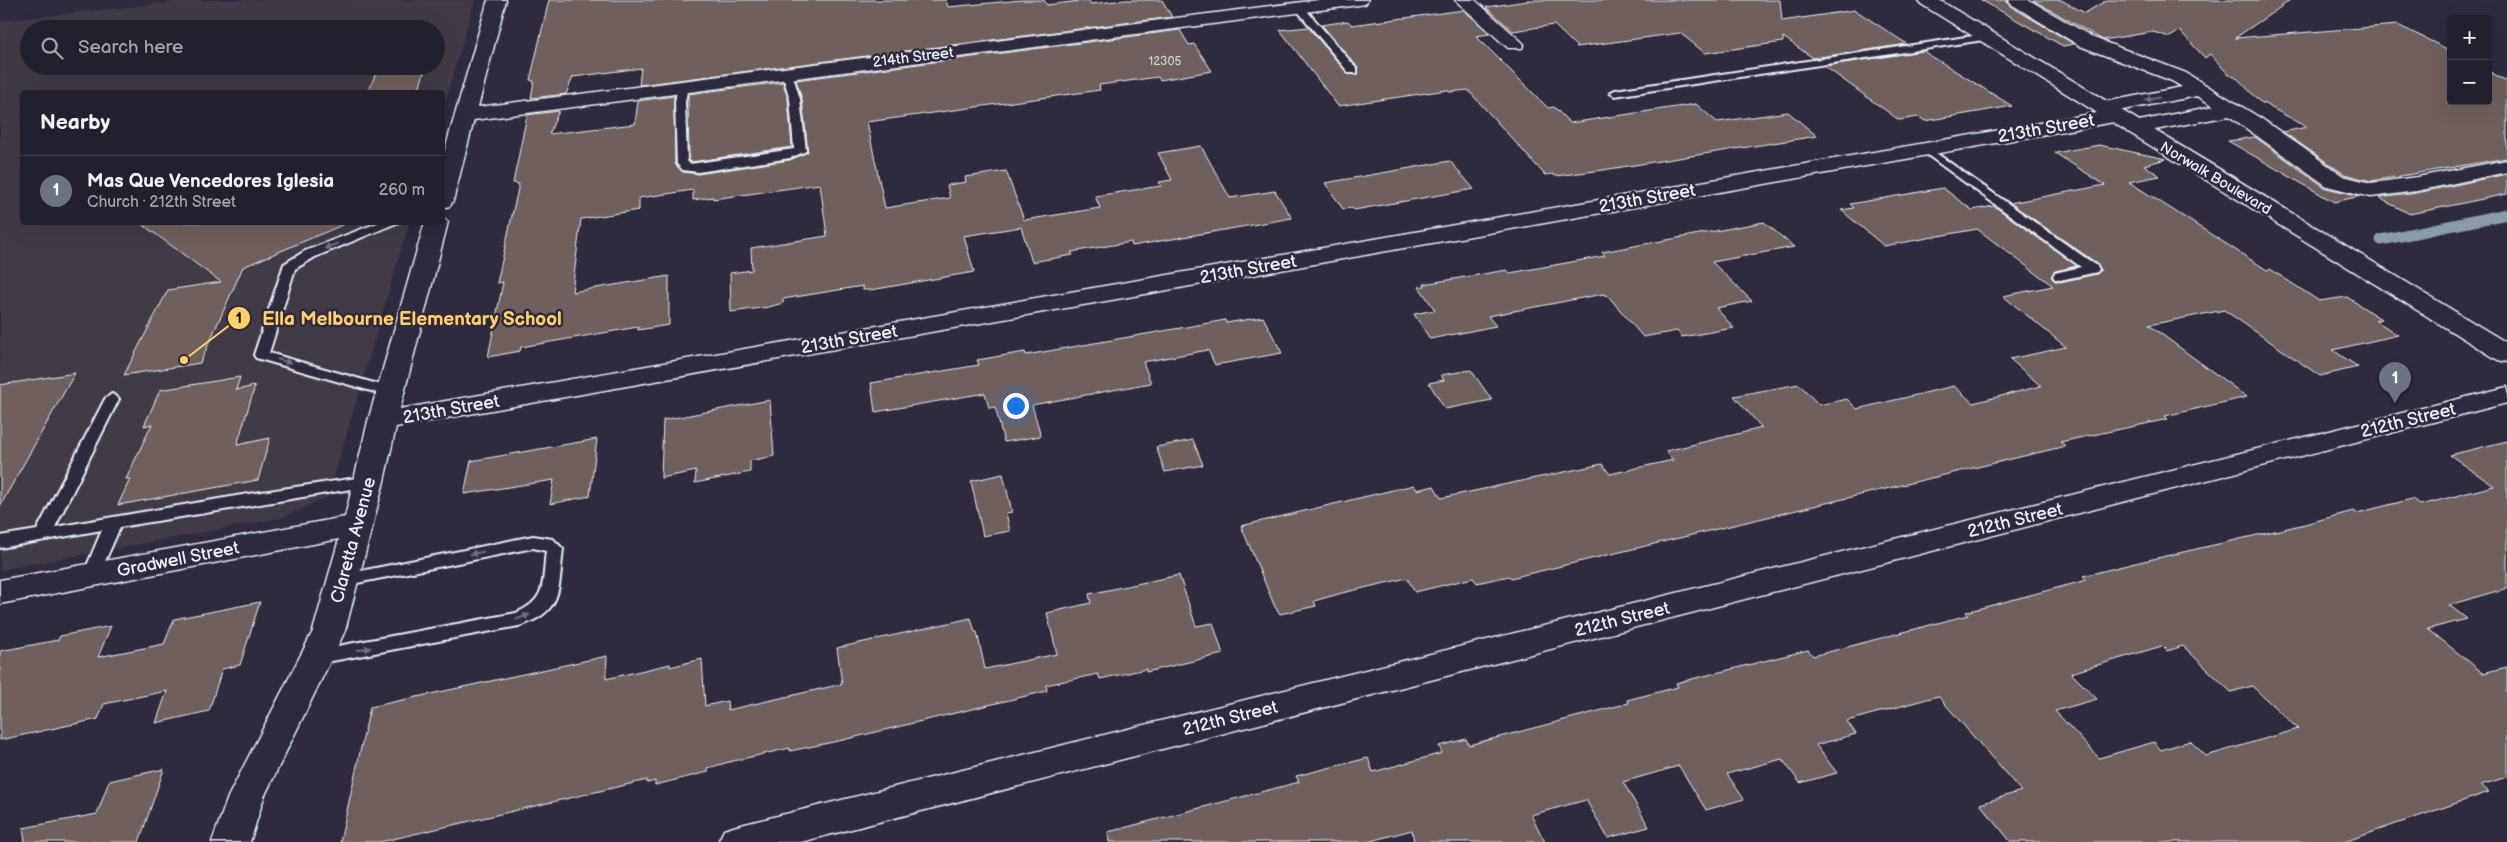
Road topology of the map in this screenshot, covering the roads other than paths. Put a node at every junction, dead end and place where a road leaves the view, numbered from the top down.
1 (497, 0) edge
2 (1208, 0) edge
3 (1360, 0) edge
4 (1464, 0) edge
5 (1927, 0) edge
6 (2017, 0) edge
7 (1299, 8) junction
8 (1220, 17) junction
9 (1986, 37) junction
10 (1515, 44) dead end
11 (1353, 71) dead end
12 (787, 73) junction
13 (683, 86) junction
14 (2200, 90) junction
15 (1616, 93) dead end
16 (2232, 109) junction
17 (2108, 112) junction
18 (466, 114) junction
19 (2134, 128) junction
20 (1926, 149) junction
21 (2507, 166) edge
22 (445, 190) edge
23 (385, 225) edge
24 (435, 225) edge
25 (2060, 276) dead end
26 (2506, 352) edge
27 (390, 392) junction
28 (2507, 395) edge
29 (112, 398) dead end
30 (382, 421) junction
31 (370, 481) junction
32 (114, 522) junction
33 (356, 525) junction
34 (43, 534) junction
35 (0, 542) edge
36 (91, 576) junction
37 (342, 580) junction
38 (0, 592) edge
39 (316, 657) junction
40 (231, 842) edge
41 (738, 842) edge

1 - 18 street
2 - 8 street
3 - 7 street, 214th Street
4 - 10 street
5 - 9 street, Norwalk Boulevard
6 - 14 street
7 - 8 street, 214th Street
7 - 11 lane
8 - 12 street, 214th Street
9 - 15 lane
9 - 17 street, Norwalk Boulevard
12 - 13 street, 214th Street
12 - 13 lane
13 - 18 street, 214th Street
14 - 16 street
14 -> 17 street, 213th Street
16 - 19 street
16 - 21 street
17 - 19 street, Norwalk Boulevard
17 - 20 street, 213th Street
18 - 22 street
19 - 26 street, Norwalk Boulevard
20 - 25 lane
20 - 30 street, 213th Street
23 -> 27 lane
24 - 27 street, Claretta Avenue
27 - 30 street, Claretta Avenue
28 - 41 street, 212th Street
29 - 34 lane
30 - 31 street, Claretta Avenue
31 - 32 lane
31 - 33 street, Claretta Avenue
32 - 34 lane
32 - 36 lane
33 - 36 street, Gradwell Street
33 - 37 street, Claretta Avenue
34 - 35 lane
36 - 38 street, Gradwell Street
37 - 39 street, Claretta Avenue
39 -> 37 lane
39 - 40 street, Claretta Avenue

